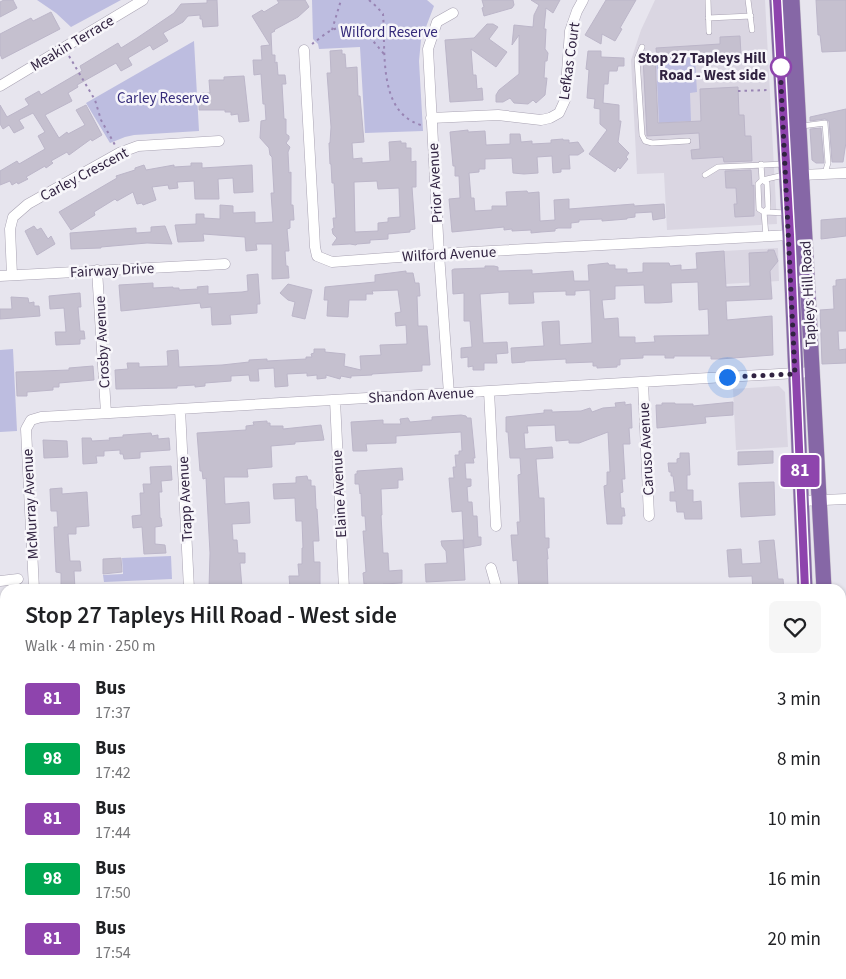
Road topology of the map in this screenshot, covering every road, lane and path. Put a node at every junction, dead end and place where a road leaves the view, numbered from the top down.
1 (143, 0) edge
2 (341, 0) edge
3 (368, 0) edge
4 (583, 0) edge
5 (708, 0) edge
6 (748, 0) edge
7 (777, 0) edge
8 (792, 0) edge
9 (453, 13) dead end
10 (751, 16) junction
11 (708, 18) junction
12 (332, 30) junction
13 (752, 30) dead end
14 (709, 32) dead end
15 (64, 47) junction
16 (642, 47) dead end
17 (304, 50) joint
18 (385, 55) junction
19 (1, 82) edge
20 (772, 90) dead end
21 (738, 91) dead end
22 (431, 118) junction
23 (421, 126) dead end
24 (799, 126) junction
25 (219, 141) dead end
26 (688, 141) dead end
27 (119, 153) junction
28 (761, 164) junction
29 (791, 171) junction
30 (846, 173) edge
31 (825, 174) junction
32 (706, 175) dead end
33 (762, 180) junction
34 (764, 212) junction
35 (788, 213) junction
36 (790, 235) junction
37 (766, 236) junction
38 (439, 254) junction
39 (225, 264) dead end
40 (97, 270) junction
41 (12, 275) junction
42 (0, 276) edge
43 (812, 372) junction
44 (795, 374) junction
45 (643, 382) junction
46 (489, 391) junction
47 (449, 394) junction
48 (335, 400) junction
49 (180, 409) junction
50 (106, 414) junction
51 (31, 420) joint
52 (846, 499) edge
53 (819, 500) junction
54 (801, 501) junction
55 (649, 516) dead end
56 (496, 526) dead end
57 (491, 568) dead end
58 (18, 579) dead end
59 (0, 580) edge
60 (34, 584) edge
61 (189, 584) edge
62 (344, 584) edge
63 (496, 584) edge
64 (805, 584) edge
65 (824, 584) edge

1 - 15 street, Meakin Terrace
2 - 12 path
3 - 18 path
4 - 22 street, Lefkas Court
5 - 11 lane
6 - 10 lane
7 - 29 main road, Tapleys Hill Road
8 - 24 main road, Tapleys Hill Road
9 - 22 street, Prior Avenue
10 - 11 lane
10 - 13 lane
11 - 14 lane
12 - 17 path
12 - 18 path
15 - 19 street, Meakin Terrace
15 - 27 path
16 - 26 lane
17 - 38 street, Wilford Avenue
18 - 23 path
20 - 21 path
22 - 38 street, Prior Avenue
24 - 29 main road, Tapleys Hill Road
24 - 31 lane
25 - 27 street, Carley Crescent
27 - 41 street, Carley Crescent
28 - 29 lane
28 - 32 lane
28 - 33 lane
29 - 31 street
29 - 33 lane
29 - 35 main road, Tapleys Hill Road
29 - 43 main road, Tapleys Hill Road
30 - 31 street
33 - 34 lane
33 - 34 lane
34 - 35 lane
34 - 37 lane
35 - 36 main road, Tapleys Hill Road
36 - 37 street, Wilford Avenue
36 - 44 main road, Tapleys Hill Road
37 - 38 street, Wilford Avenue
38 - 47 street, Prior Avenue
39 - 40 street, Fairway Drive
40 - 41 street, Fairway Drive
40 - 50 street, Crosby Avenue
41 - 42 street, Fairway Drive
43 - 44 street, Shandon Avenue
43 - 53 main road, Tapleys Hill Road
44 - 45 street, Shandon Avenue
44 - 54 main road, Tapleys Hill Road
45 - 46 street, Shandon Avenue
45 - 55 street, Caruso Avenue
46 - 47 street, Shandon Avenue
46 - 56 street
47 - 48 street, Shandon Avenue
48 - 49 street, Shandon Avenue
48 - 62 street, Elaine Avenue
49 - 50 street, Shandon Avenue
49 - 61 street, Trapp Avenue
50 - 51 street, Shandon Avenue
51 - 60 street, McMurray Avenue
52 - 53 street
53 - 54 street
53 - 65 main road, Tapleys Hill Road
54 - 64 main road, Tapleys Hill Road
57 - 63 street
58 - 59 street

